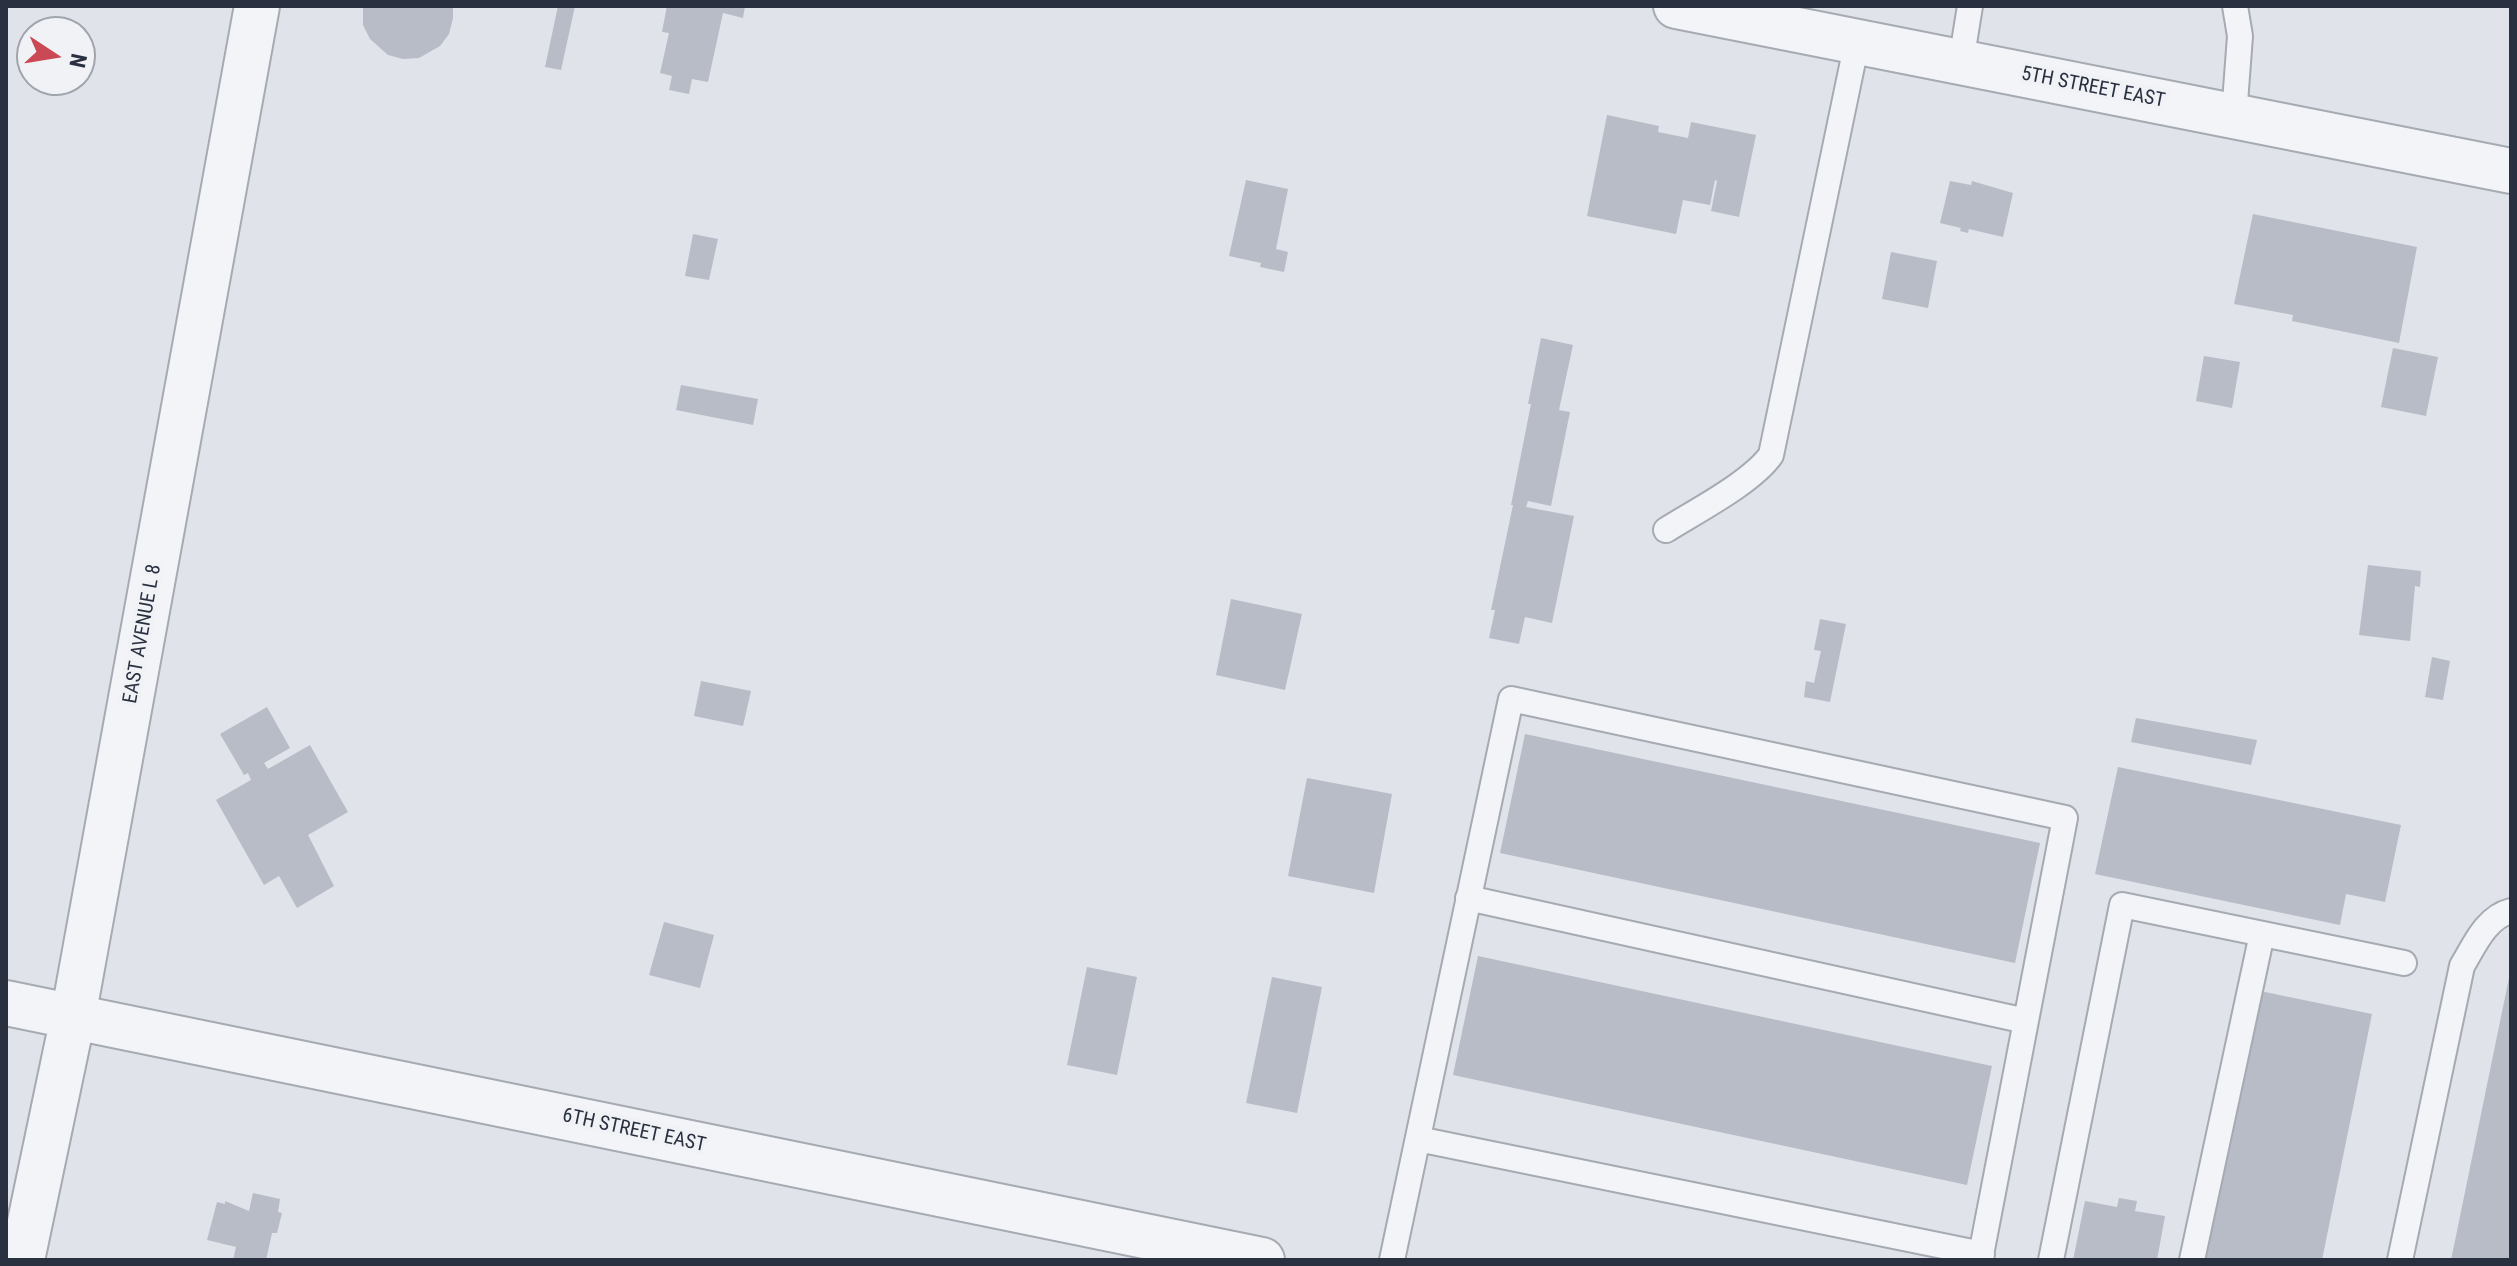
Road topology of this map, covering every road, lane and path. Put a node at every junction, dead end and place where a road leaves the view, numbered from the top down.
1 (257, 6) edge
2 (1676, 6) edge
3 (1970, 6) edge
4 (2235, 6) edge
5 (1857, 42) junction
6 (1961, 62) junction
7 (2234, 116) junction
8 (2511, 171) edge
9 (1666, 530) dead end
10 (1468, 898) junction
11 (2511, 911) edge
12 (2262, 934) junction
13 (2404, 963) dead end
14 (6, 1003) edge
15 (73, 1017) junction
16 (2026, 1021) junction
17 (1418, 1139) junction
18 (1981, 1257) edge
19 (22, 1260) edge
20 (1262, 1260) edge
21 (1392, 1260) edge
22 (2051, 1260) edge
23 (2192, 1260) edge
24 (2400, 1260) edge

1 - 15 street, EAST AVENUE L 8
2 - 5 street, 5TH STREET EAST
3 - 6 lane
4 - 7 lane
5 - 6 street, 5TH STREET EAST
5 - 9 lane
6 - 7 street, 5TH STREET EAST
7 - 8 street, 5TH STREET EAST
10 - 16 lane
10 - 16 lane
10 - 17 lane
11 - 24 lane
12 - 13 lane
12 - 22 lane
12 - 23 lane
14 - 15 street, 6TH STREET EAST
15 - 19 street, EAST AVENUE L 8
15 - 20 street, 6TH STREET EAST
16 - 18 lane
17 - 18 lane
17 - 21 lane

